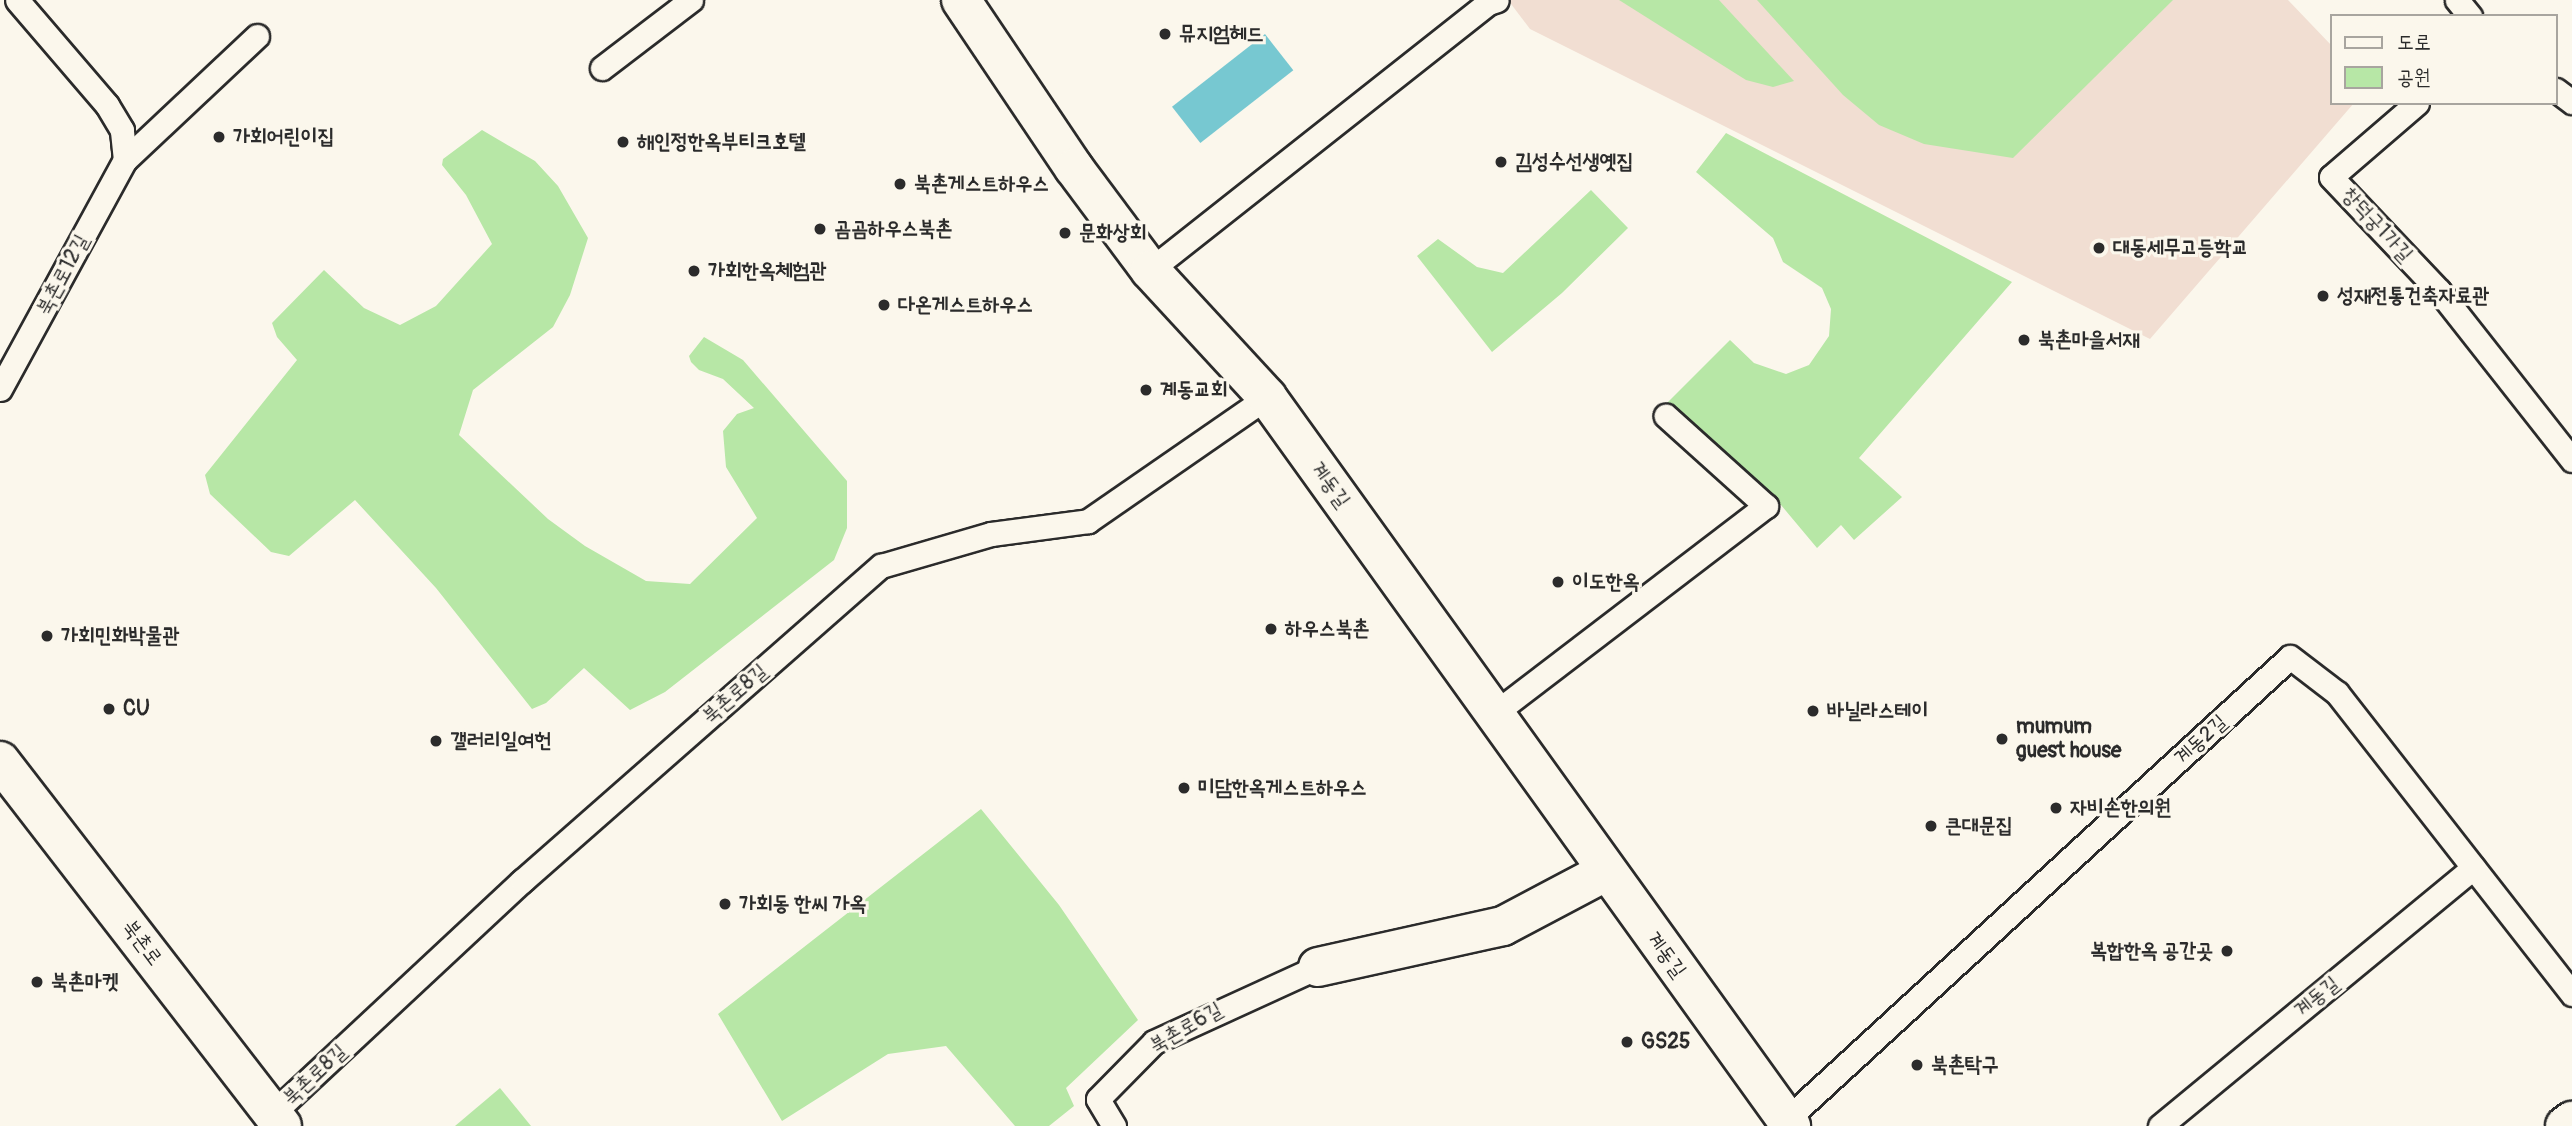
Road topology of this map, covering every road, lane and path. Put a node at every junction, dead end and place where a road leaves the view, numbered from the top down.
1 (17, 0) edge
2 (691, 0) edge
3 (961, 0) edge
4 (1497, 0) edge
5 (257, 36) dead end
6 (601, 68) dead end
7 (2415, 105) edge
8 (124, 160) junction
9 (1150, 271) junction
10 (0, 389) edge
11 (1267, 397) junction
12 (1667, 416) dead end
13 (2572, 460) edge
14 (1496, 713) junction
15 (2, 767) edge
16 (2473, 868) junction
17 (1605, 872) junction
18 (1318, 967) joint
19 (2572, 994) edge
20 (277, 1120) edge
21 (2572, 1121) edge
22 (1789, 1123) edge
23 (1114, 1126) edge
24 (2160, 1126) edge
25 (2565, 1126) edge

1 - 8 lane
2 - 6 lane
3 - 9 street, 계동길
4 - 9 lane
5 - 8 lane, 북촌로12길
7 - 13 lane, 창덕궁1가길
8 - 10 lane, 북촌로12길
9 - 11 street, 계동길
11 - 14 street, 계동길
11 - 20 lane, 북촌로8길
12 - 14 lane
14 - 17 street, 계동길
15 - 20 street, 북촌로
16 - 19 lane, 계동2길
16 - 22 lane, 계동2길
16 - 24 lane, 계동길
17 - 18 street
17 - 22 street, 계동길
18 - 23 lane, 북촌로6길
21 - 25 street

